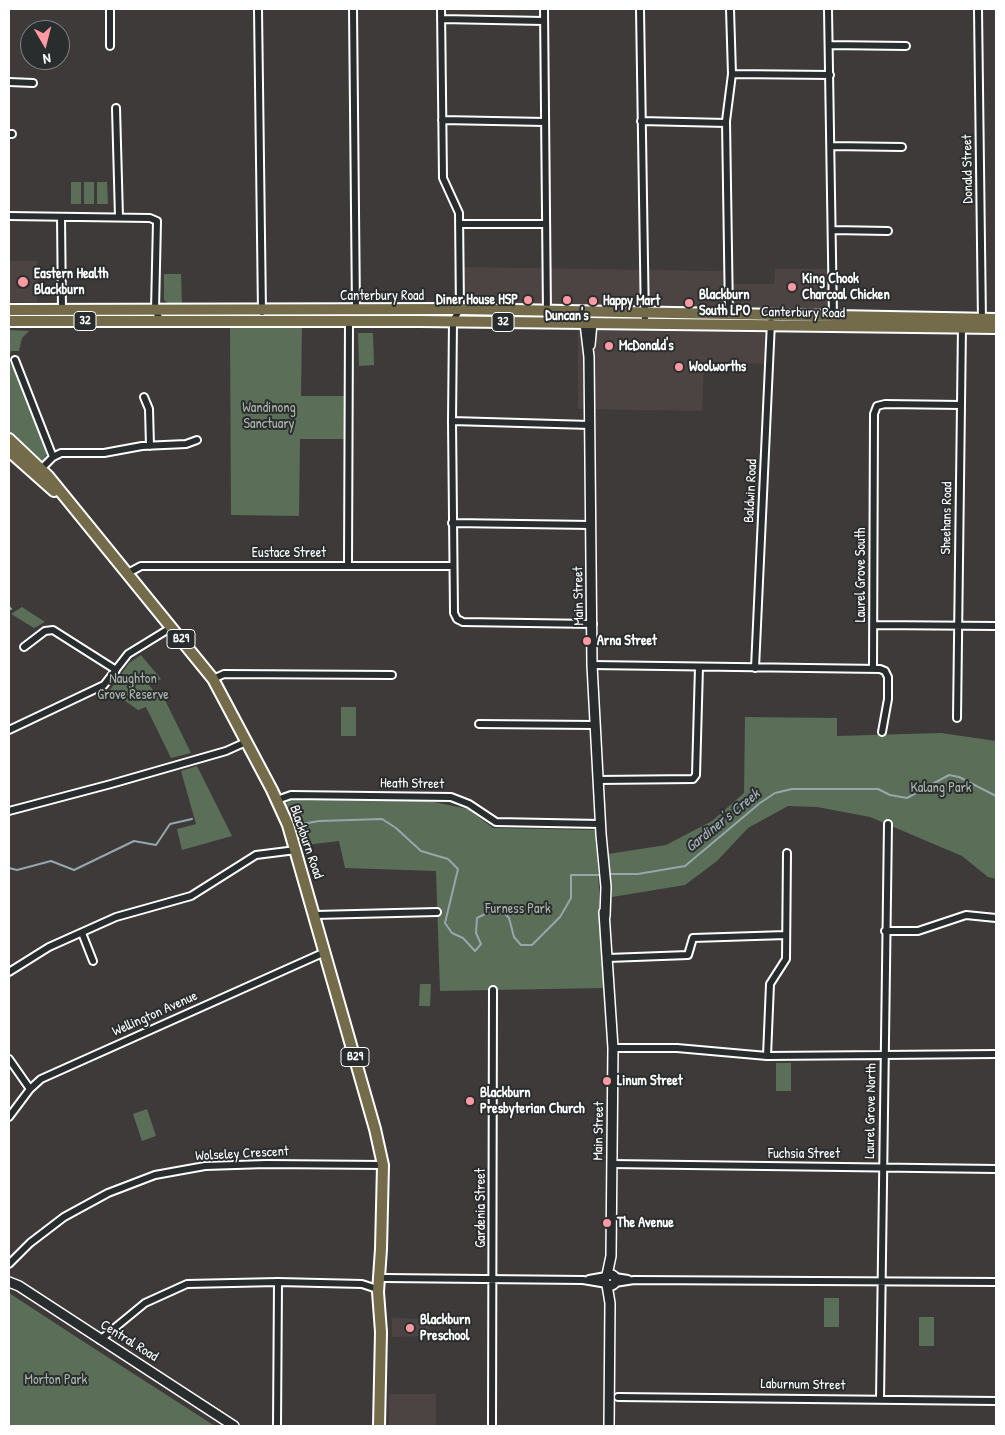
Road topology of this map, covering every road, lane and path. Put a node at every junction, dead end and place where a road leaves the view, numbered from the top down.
1 (110, 9) edge
2 (258, 9) edge
3 (353, 9) edge
4 (441, 9) edge
5 (544, 9) edge
6 (640, 9) edge
7 (730, 9) edge
8 (828, 9) edge
9 (978, 9) edge
10 (441, 19) junction
11 (544, 21) junction
12 (829, 45) junction
13 (110, 46) dead end
14 (906, 46) dead end
15 (732, 74) junction
16 (830, 74) junction
17 (9, 82) edge
18 (33, 83) dead end
19 (116, 108) dead end
20 (442, 120) junction
21 (641, 121) junction
22 (545, 122) junction
23 (726, 123) junction
24 (831, 146) junction
25 (902, 147) dead end
26 (9, 216) edge
27 (61, 217) junction
28 (119, 217) junction
29 (459, 224) junction
30 (546, 224) junction
31 (832, 230) junction
32 (888, 231) dead end
33 (460, 309) junction
34 (9, 310) edge
35 (62, 310) junction
36 (353, 310) junction
37 (547, 311) junction
38 (588, 312) junction
39 (645, 313) junction
40 (160, 314) junction
41 (730, 315) junction
42 (262, 316) junction
43 (771, 316) junction
44 (996, 319) edge
45 (9, 321) edge
46 (349, 321) junction
47 (453, 321) junction
48 (833, 322) junction
49 (547, 323) junction
50 (589, 323) junction
51 (645, 324) junction
52 (963, 324) junction
53 (982, 324) junction
54 (770, 326) junction
55 (996, 328) edge
56 (15, 360) dead end
57 (144, 397) dead end
58 (961, 405) junction
59 (452, 421) junction
60 (590, 425) junction
61 (197, 440) dead end
62 (11, 446) edge
63 (150, 446) junction
64 (53, 457) junction
65 (39, 473) junction
66 (452, 523) junction
67 (591, 525) junction
68 (348, 565) junction
69 (452, 566) junction
70 (128, 573) junction
71 (593, 624) junction
72 (874, 625) junction
73 (958, 626) junction
74 (996, 626) edge
75 (172, 627) junction
76 (24, 647) dead end
77 (592, 665) junction
78 (699, 667) junction
79 (755, 668) junction
80 (873, 669) junction
81 (116, 670) junction
82 (392, 674) dead end
83 (213, 679) junction
84 (957, 718) dead end
85 (478, 724) dead end
86 (594, 725) junction
87 (9, 730) edge
88 (882, 732) dead end
89 (246, 742) junction
90 (598, 780) junction
91 (277, 800) junction
92 (9, 811) edge
93 (600, 824) junction
94 (888, 824) dead end
95 (296, 850) junction
96 (787, 853) dead end
97 (437, 912) dead end
98 (315, 915) junction
99 (996, 918) edge
100 (885, 931) junction
101 (82, 933) junction
102 (786, 935) junction
103 (325, 952) junction
104 (608, 958) junction
105 (93, 961) dead end
106 (9, 972) edge
107 (493, 990) dead end
108 (613, 1048) junction
109 (884, 1053) junction
110 (996, 1054) edge
111 (767, 1056) junction
112 (9, 1059) edge
113 (30, 1089) junction
114 (9, 1117) edge
115 (612, 1164) junction
116 (383, 1165) junction
117 (883, 1167) junction
118 (996, 1168) edge
119 (9, 1264) edge
120 (494, 1279) junction
121 (611, 1280) junction
122 (379, 1281) junction
123 (9, 1282) edge
124 (278, 1282) junction
125 (996, 1282) edge
126 (880, 1283) junction
127 (362, 1284) junction
128 (381, 1332) junction
129 (100, 1340) junction
130 (613, 1397) junction
131 (880, 1400) junction
132 (996, 1401) edge
133 (234, 1426) edge
134 (276, 1426) edge
135 (379, 1426) edge
136 (492, 1426) edge
137 (609, 1426) edge

1 - 13 street
2 - 42 street
3 - 36 street
4 - 10 street
5 - 11 street
6 - 21 street
7 - 15 street
8 - 12 street
9 - 53 street, Donald Street
10 - 11 street
10 - 20 street
11 - 22 street
12 - 14 street
12 - 16 street
15 - 16 street
15 - 23 street
16 - 24 street
17 - 18 street
19 - 28 street
20 - 22 street
20 - 29 street
21 - 23 street
21 - 39 street
22 - 30 street
23 - 41 street
24 - 25 street
24 - 31 street
26 - 27 street
27 - 28 street
27 - 35 street
28 - 40 street
29 - 30 street
29 - 33 street
30 - 37 street
31 - 32 street
31 - 48 street
33 - 36 main road, Canterbury Road / 32
33 - 37 main road, Canterbury Road / 32
33 - 47 street
34 - 35 main road, Canterbury Road / 32
35 - 40 main road, Canterbury Road / 32
36 - 42 main road, Canterbury Road / 32
36 - 46 main road
37 - 38 main road, Canterbury Road / 32
37 - 49 street
38 - 39 main road, Canterbury Road / 32
38 - 50 main road
39 - 41 main road, Canterbury Road / 32
39 - 51 street
40 - 42 main road, Canterbury Road / 32
40 - 45 main road, Canterbury Road / 32
41 - 43 main road, Canterbury Road / 32
42 - 46 main road, Canterbury Road / 32
43 - 48 main road, Canterbury Road / 32
43 - 54 street, Baldwin Road
44 - 53 main road, Canterbury Road / 32
46 - 47 main road, Canterbury Road / 32
46 - 68 street
47 - 49 main road, Canterbury Road / 32
47 - 59 street
48 - 52 main road, Canterbury Road / 32
48 - 54 main road, Canterbury Road / 32
49 - 50 main road, Canterbury Road / 32
50 - 51 main road, Canterbury Road / 32
50 - 60 street, Main Street
51 - 54 main road, Canterbury Road / 32
52 - 53 main road, Canterbury Road / 32
52 - 58 street, Sheehans Road
53 - 55 main road, Canterbury Road / 32
54 - 79 street, Baldwin Road
56 - 64 street
57 - 63 street
58 - 72 street, Laurel Grove South
58 - 73 street, Sheehans Road
59 - 60 street
59 - 66 street
60 - 67 street, Main Street
61 - 63 street
62 - 65 main road, Blackburn Road / B29
62 - 65 main road, Blackburn Road / B29
63 - 64 street
64 - 65 street
65 - 70 main road, Blackburn Road / B29
66 - 67 street
66 - 69 street
67 - 71 street, Main Street
68 - 69 street, Eustace Street
68 - 70 street, Eustace Street
69 - 71 street
70 - 75 main road, Blackburn Road / B29
71 - 77 street, Main Street
72 - 73 street
72 - 80 street, Laurel Grove South
73 - 74 street
73 - 84 street, Sheehans Road
75 - 81 street
75 - 83 main road, Blackburn Road / B29
76 - 81 street
77 - 78 street
77 - 86 street, Main Street
78 - 79 street
78 - 90 street
79 - 80 street
80 - 88 street
81 - 87 street
82 - 83 street
83 - 89 main road, Blackburn Road / B29
85 - 86 street
86 - 90 street, Main Street
89 - 91 main road, Blackburn Road / B29
89 - 92 street
90 - 93 street, Main Street
91 - 93 street, Heath Street
91 - 95 main road, Blackburn Road / B29
93 - 104 street, Main Street
94 - 100 street, Laurel Grove North
95 - 98 main road, Blackburn Road / B29
95 - 101 street
96 - 102 street
97 - 98 street
98 - 103 main road, Blackburn Road / B29
99 - 100 street
100 - 109 street, Laurel Grove North
101 - 105 street
101 - 106 street
102 - 104 street
102 - 111 street
103 - 113 street, Wellington Avenue
103 - 116 main road, Blackburn Road / B29
104 - 108 street, Main Street
107 - 120 street, Gardenia Street
108 - 111 street
108 - 115 street, Main Street
109 - 110 street
109 - 111 street
109 - 117 street, Laurel Grove North
112 - 113 street
113 - 114 street, Wellington Avenue
115 - 117 street, Fuchsia Street
115 - 121 street, Main Street
116 - 119 street, Wolseley Crescent
116 - 122 main road, Blackburn Road / B29
117 - 118 street, Fuchsia Street
117 - 126 street, Laurel Grove North
120 - 121 street
120 - 122 street
120 - 136 street, Gardenia Street
121 - 126 street
121 - 130 street, Main Street
122 - 127 street
122 - 127 street
122 - 128 main road, Blackburn Road / B29
122 - 128 main road, Blackburn Road / B29
123 - 129 street, Central Road
124 - 127 street
124 - 129 street
124 - 134 street
125 - 126 street
126 - 131 street, Laurel Grove North
128 - 135 main road, Blackburn Road / B29
129 - 133 street, Central Road
130 - 131 street, Laburnum Street
130 - 137 street, Main Street
131 - 132 street, Laburnum Street

